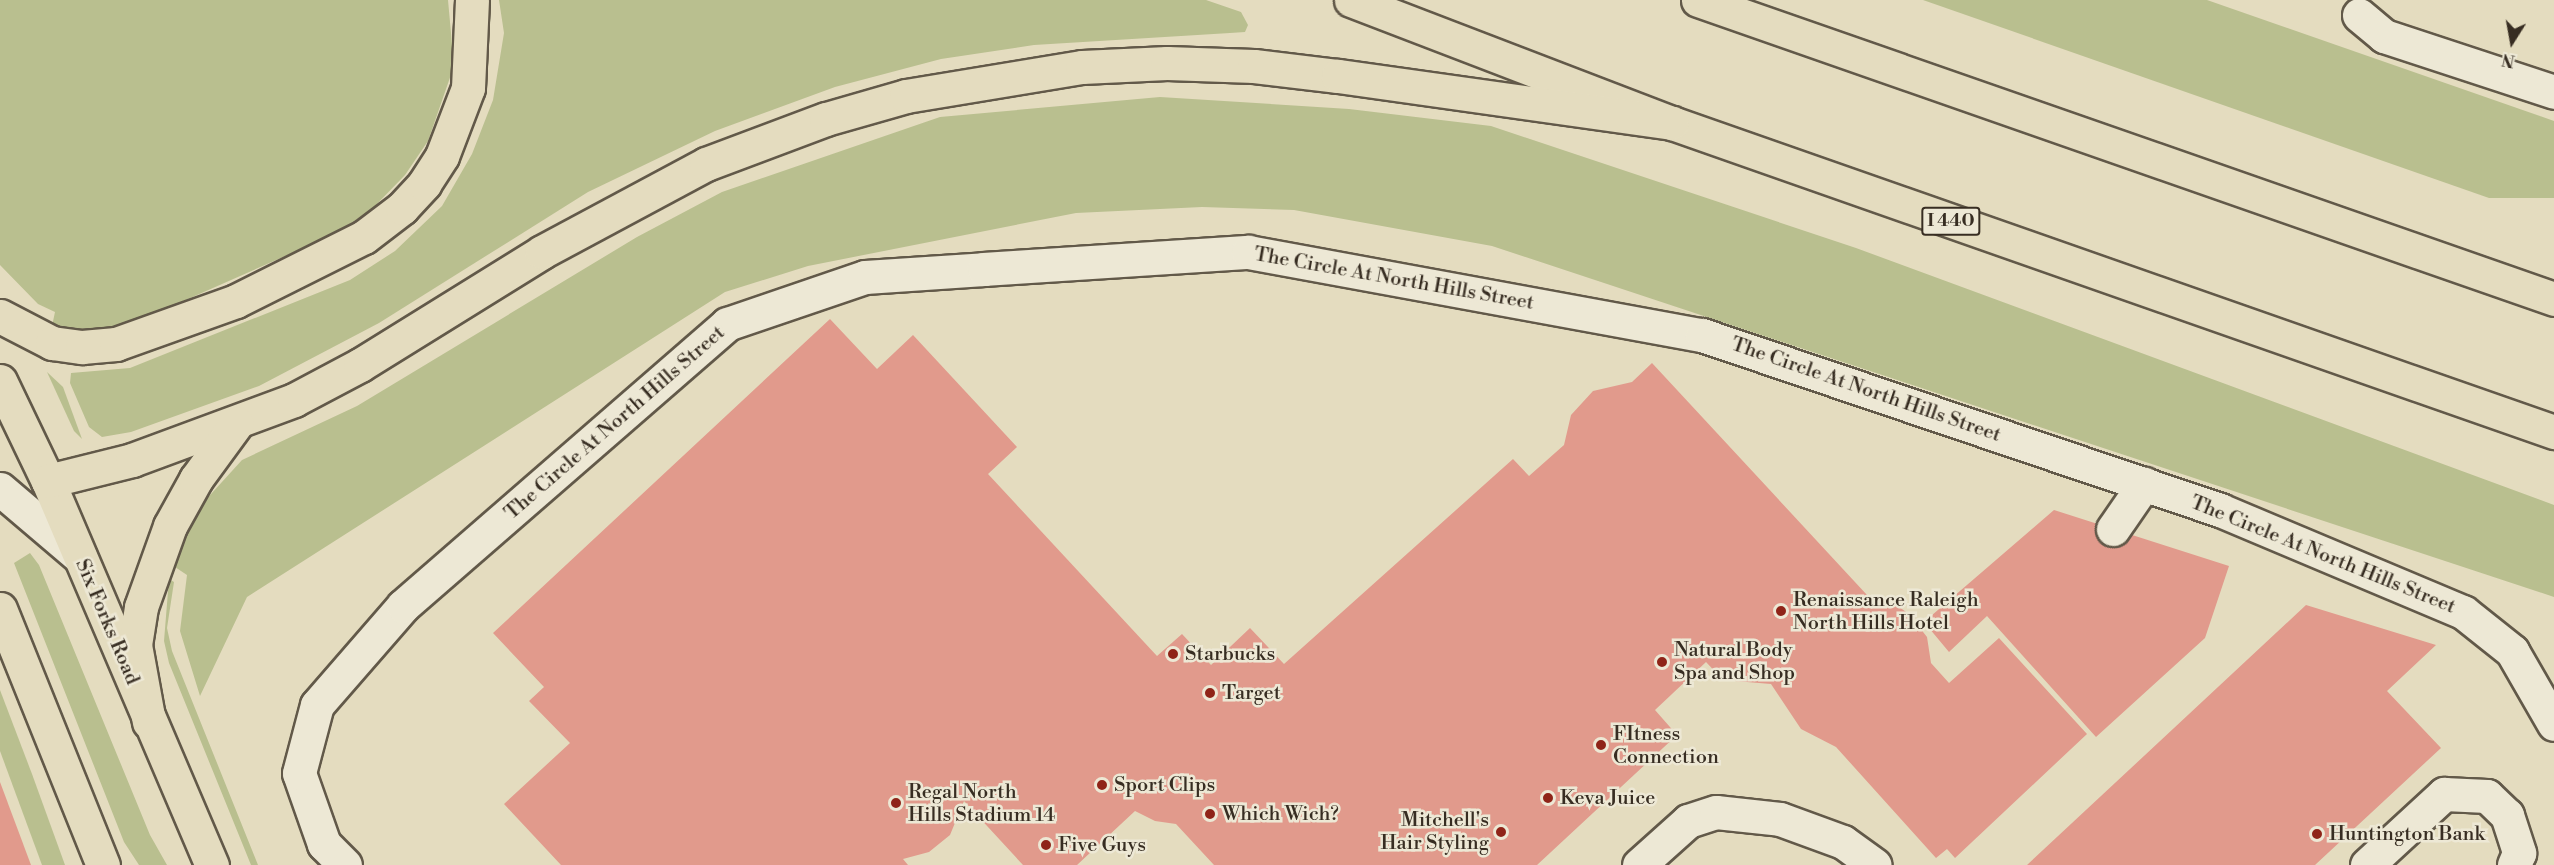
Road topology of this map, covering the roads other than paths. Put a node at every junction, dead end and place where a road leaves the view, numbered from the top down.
1 (472, 0) edge
2 (1351, 0) edge
3 (1698, 0) edge
4 (2359, 15) dead end
5 (2554, 92) edge
6 (1672, 123) junction
7 (2554, 299) edge
8 (0, 316) edge
9 (0, 381) edge
10 (237, 423) junction
11 (2554, 432) edge
12 (48, 481) junction
13 (2144, 484) junction
14 (0, 489) edge
15 (2113, 529) dead end
16 (80, 557) junction
17 (0, 609) edge
18 (149, 722) junction
19 (2554, 724) edge
20 (103, 865) edge
21 (212, 865) edge
22 (345, 865) edge
23 (1639, 865) edge
24 (1875, 865) edge
25 (2367, 865) edge
26 (2514, 865) edge

1 - 8 main road
2 - 6 main road, I 440
3 - 7 main road
4 - 5 street
6 - 10 main road
6 - 11 main road, I 440
9 - 12 main road, Six Forks Road
10 - 12 main road
10 - 18 main road
12 - 14 street
12 - 16 main road, Six Forks Road
13 - 15 street
13 - 19 street, The Circle At North Hills Street
13 - 22 street, The Circle At North Hills Street
14 - 16 street
16 - 18 main road, Six Forks Road
17 - 20 main road
18 - 21 main road, Six Forks Road
23 - 24 street
25 - 26 street

